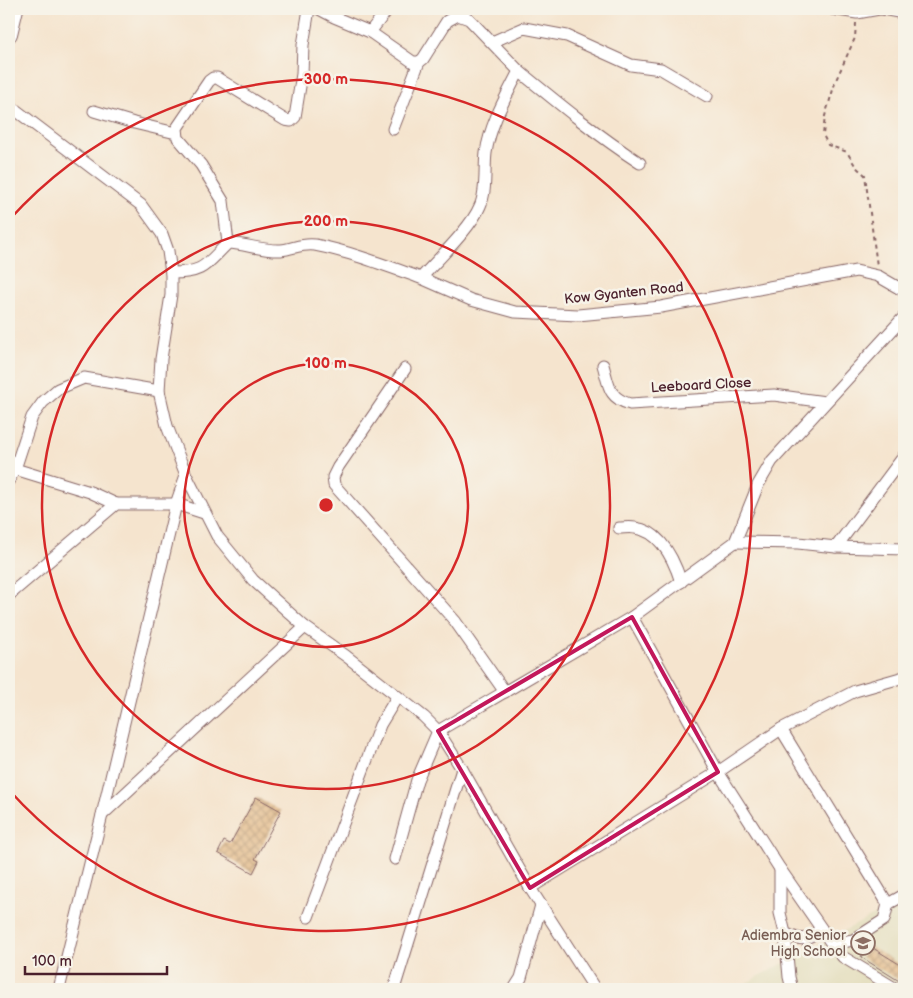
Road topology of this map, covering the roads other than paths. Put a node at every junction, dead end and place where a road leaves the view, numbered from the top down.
1 (15, 9) edge
2 (309, 9) edge
3 (319, 9) edge
4 (388, 9) edge
5 (832, 9) edge
6 (881, 9) edge
7 (904, 13) edge
8 (370, 32) junction
9 (9, 34) edge
10 (492, 42) junction
11 (419, 62) junction
12 (519, 71) junction
13 (707, 96) dead end
14 (9, 105) edge
15 (94, 111) dead end
16 (393, 129) dead end
17 (176, 134) junction
18 (640, 163) dead end
19 (228, 243) junction
20 (171, 273) junction
21 (422, 278) junction
22 (904, 292) edge
23 (904, 317) edge
24 (603, 365) dead end
25 (404, 369) dead end
26 (159, 391) junction
27 (825, 402) junction
28 (904, 456) edge
29 (15, 469) junction
30 (186, 475) junction
31 (9, 480) edge
32 (116, 504) junction
33 (176, 504) junction
34 (204, 513) junction
35 (619, 528) dead end
36 (735, 542) junction
37 (836, 547) junction
38 (904, 549) edge
39 (681, 582) junction
40 (9, 595) edge
41 (632, 618) junction
42 (305, 627) junction
43 (904, 677) edge
44 (505, 692) junction
45 (397, 697) junction
46 (782, 729) junction
47 (438, 731) junction
48 (462, 769) junction
49 (718, 772) junction
50 (102, 816) junction
51 (395, 859) dead end
52 (780, 869) junction
53 (530, 888) junction
54 (904, 895) edge
55 (888, 904) junction
56 (541, 905) junction
57 (308, 917) dead end
58 (821, 929) junction
59 (784, 933) junction
60 (832, 944) junction
61 (590, 988) edge
62 (60, 989) edge
63 (394, 989) edge
64 (514, 989) edge
65 (792, 989) edge
66 (896, 989) edge

1 - 9 main road
2 - 17 street
3 - 8 street
4 - 8 street
5 - 6 street
6 - 7 street
8 - 11 street
10 - 11 street
10 - 12 street
10 - 13 street
11 - 16 street
12 - 18 street
12 - 21 street
14 - 20 street
15 - 17 street
17 - 19 street
19 - 20 street
19 - 21 street, Kow Gyanten Road
20 - 26 street
21 - 22 street, Kow Gyanten Road
23 - 27 street
24 - 27 street, Leeboard Close
25 - 44 street
26 - 29 street
26 - 30 street
27 - 36 street
28 - 37 street
29 - 31 street
29 - 32 street
30 - 33 street
30 - 34 street
32 - 33 street
32 - 40 street
33 - 34 street
33 - 50 street
34 - 42 street
35 - 39 street
36 - 37 street
36 - 39 street
37 - 38 street
39 - 41 street
41 - 44 street
41 - 49 street
42 - 45 street
42 - 50 street
43 - 46 street
44 - 47 street
45 - 47 street
45 - 57 street
46 - 49 street
46 - 55 street
47 - 48 street
47 - 51 street
48 - 53 street
48 - 63 street
49 - 52 street
49 - 53 street
50 - 62 street
52 - 58 street
52 - 59 street
53 - 56 street
54 - 55 street
55 - 60 street
56 - 61 street
56 - 64 street
58 - 59 street
58 - 60 street
59 - 65 street
60 - 66 street

